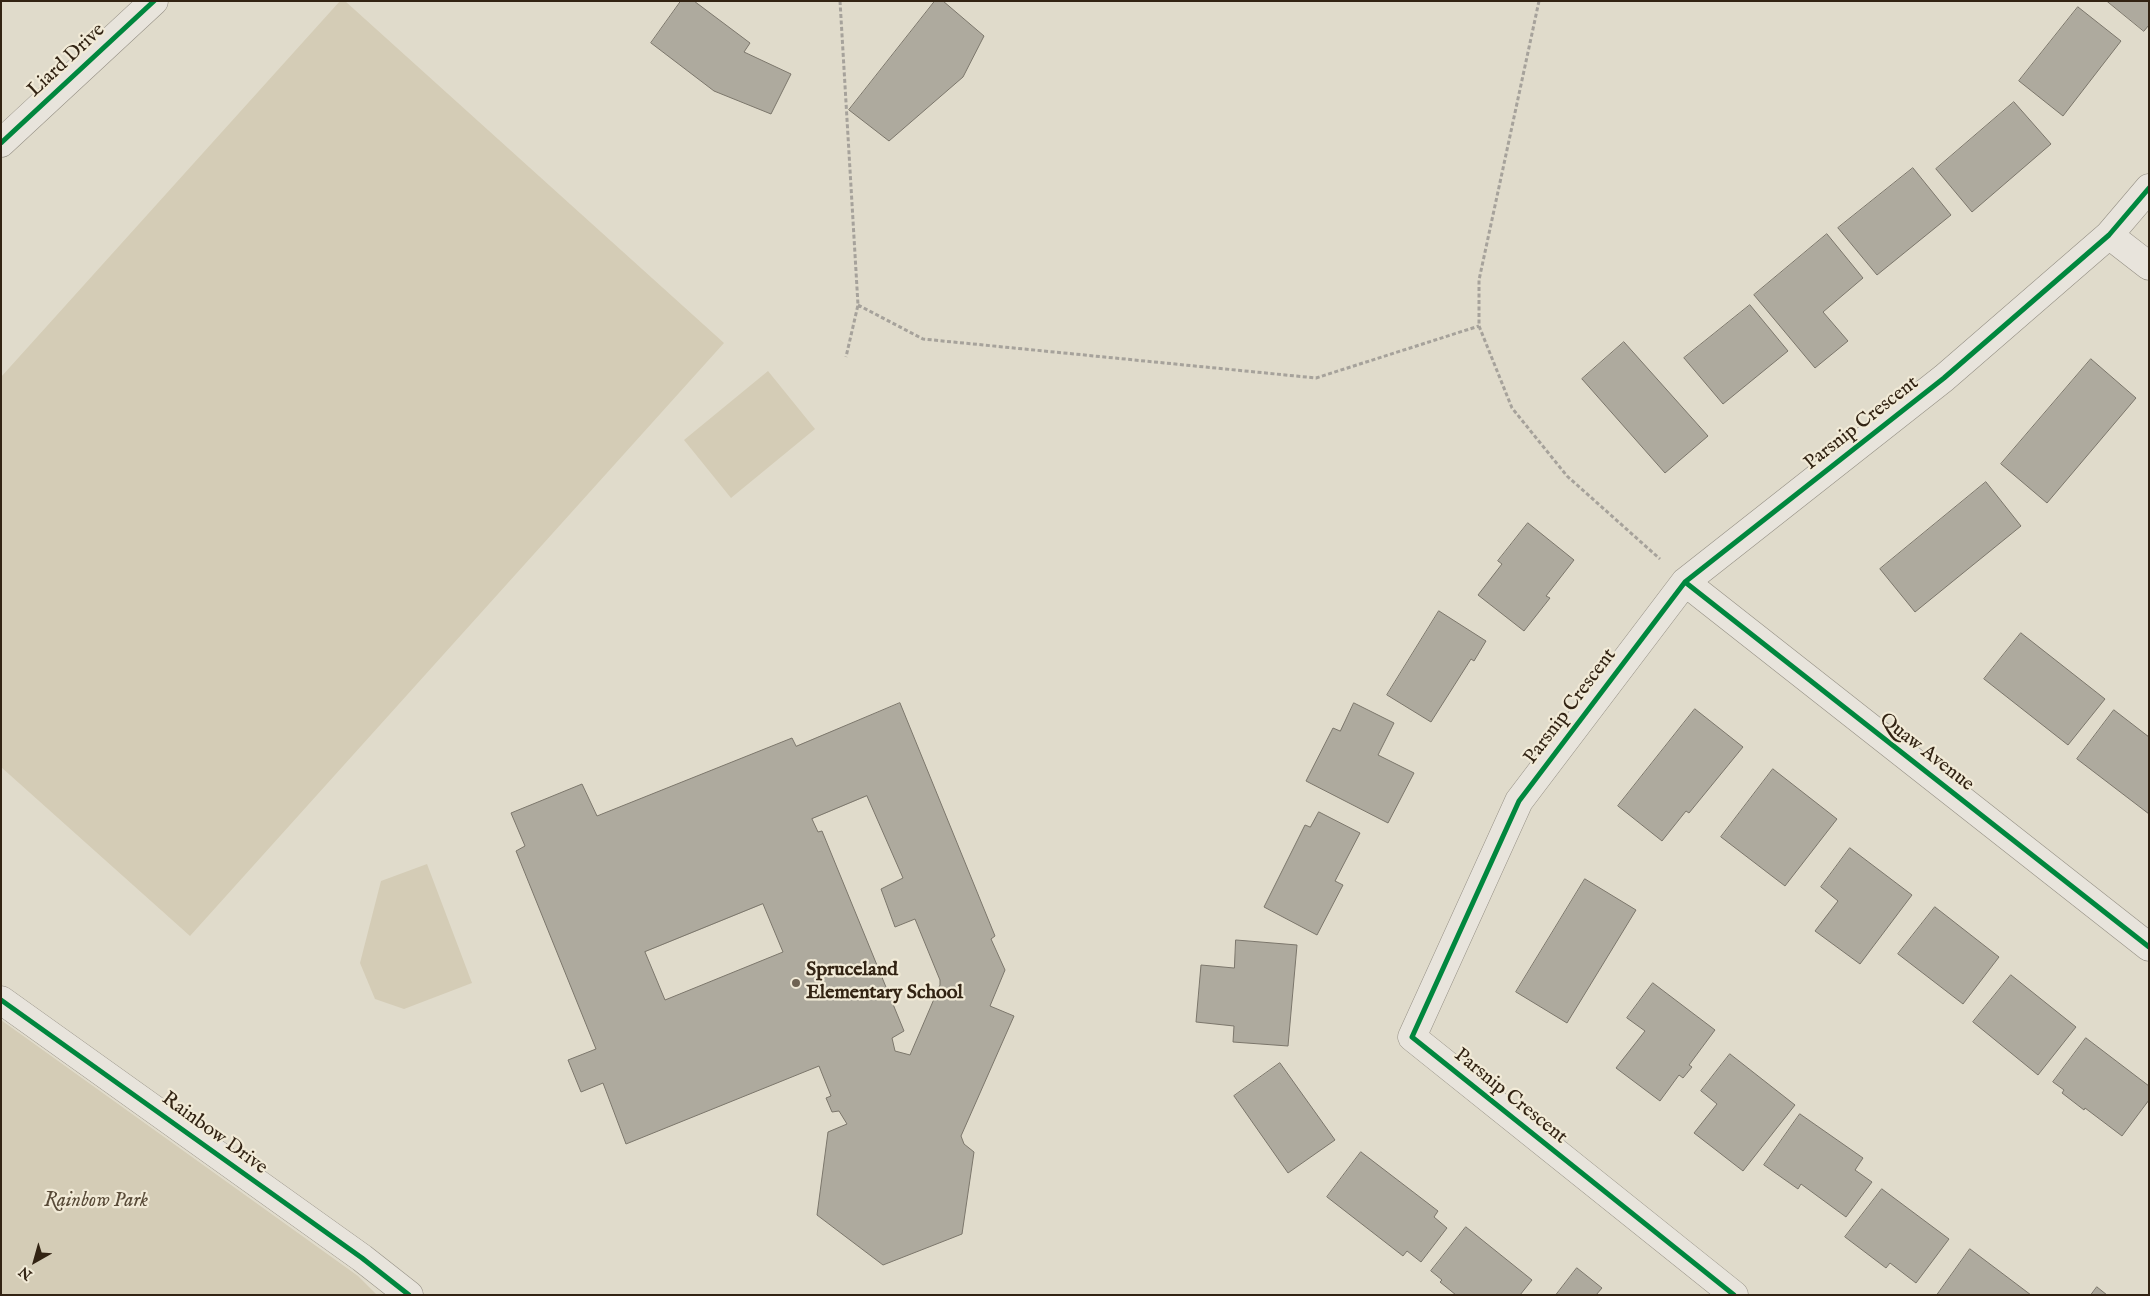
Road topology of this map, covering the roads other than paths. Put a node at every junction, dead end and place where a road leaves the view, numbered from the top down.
1 (154, 1) edge
2 (1, 143) edge
3 (2149, 188) edge
4 (2109, 235) junction
5 (2149, 266) edge
6 (1685, 582) junction
7 (2149, 946) edge
8 (1, 1000) edge
9 (409, 1295) edge
10 (1734, 1295) edge

1 - 2 street, Liard Drive
3 - 4 street, Parsnip Crescent
4 - 5 street
4 - 6 street, Parsnip Crescent
6 - 7 street, Quaw Avenue
6 - 10 street, Parsnip Crescent
8 - 9 street, Rainbow Drive

